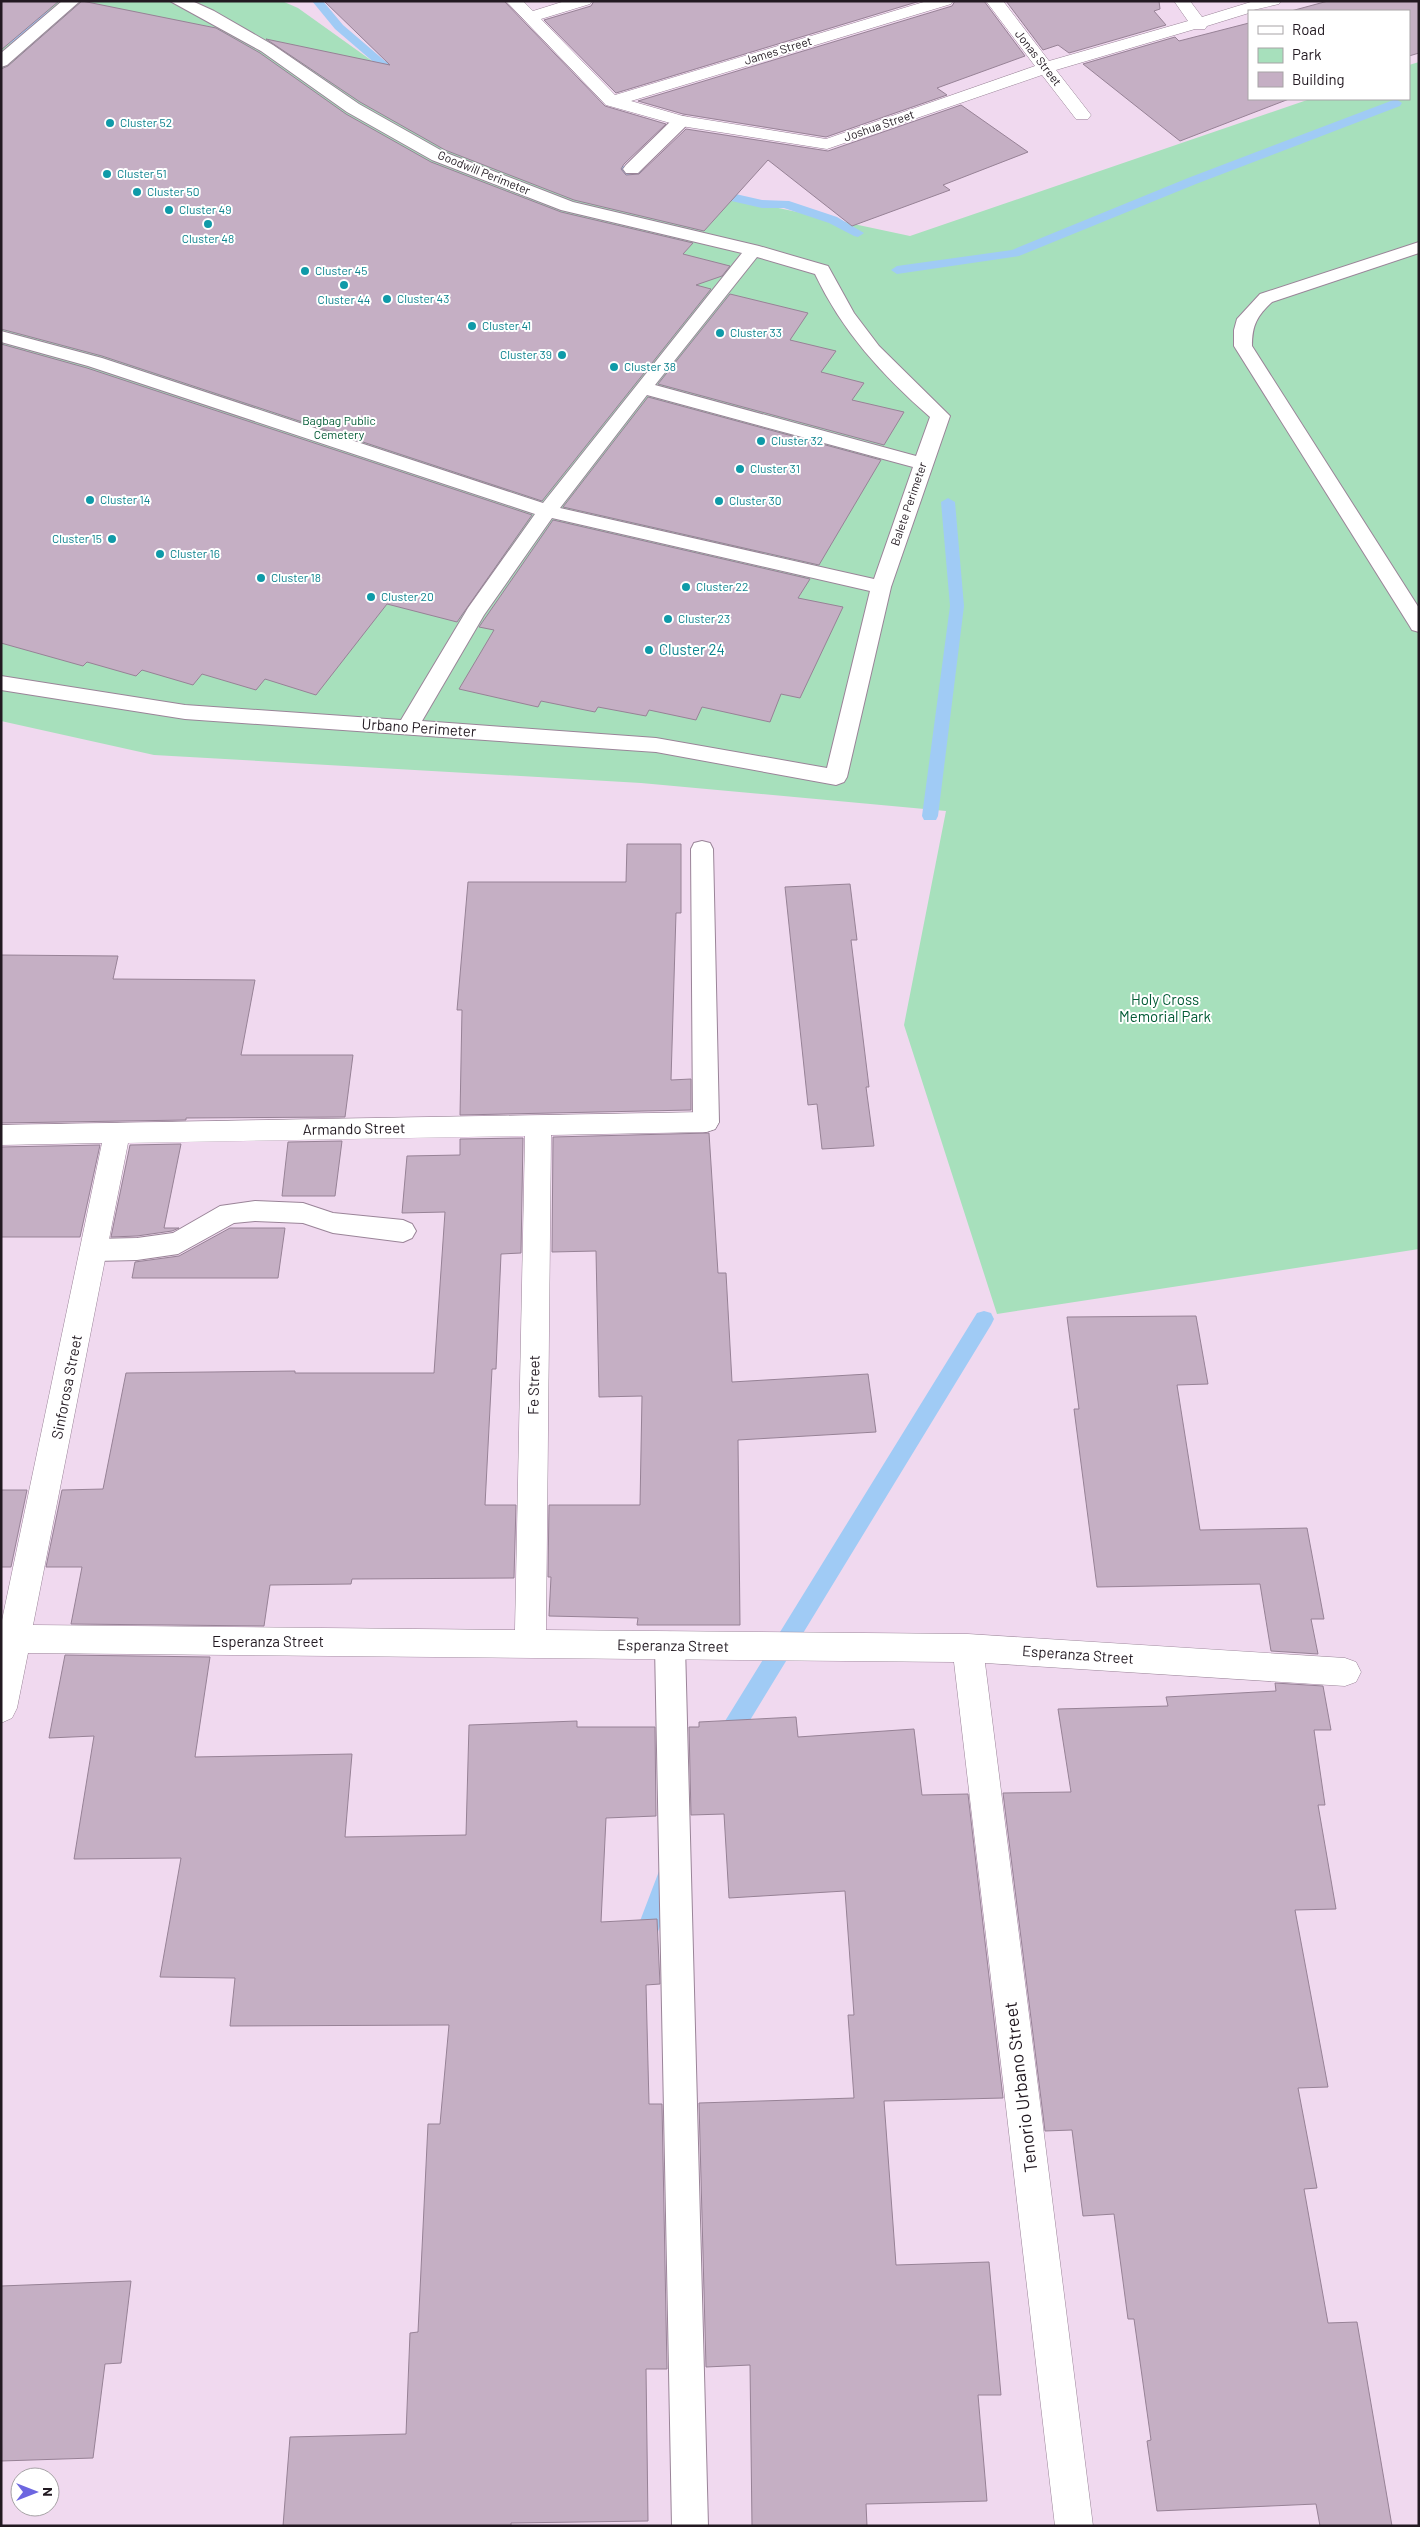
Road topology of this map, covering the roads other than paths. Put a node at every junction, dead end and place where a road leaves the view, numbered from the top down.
1 (72, 1) edge
2 (178, 1) edge
3 (514, 1) edge
4 (584, 1) edge
5 (945, 1) edge
6 (994, 1) edge
7 (1182, 1) edge
8 (1274, 1) edge
9 (528, 17) junction
10 (1199, 25) junction
11 (1, 62) edge
12 (1045, 68) junction
13 (612, 101) junction
14 (1082, 115) dead end
15 (681, 121) junction
16 (632, 169) dead end
17 (1419, 247) edge
18 (753, 250) junction
19 (822, 270) joint
20 (1, 336) edge
21 (644, 388) junction
22 (923, 464) junction
23 (547, 511) junction
24 (881, 587) junction
25 (1419, 625) edge
26 (1, 683) edge
27 (408, 727) junction
28 (836, 776) joint
29 (702, 849) dead end
30 (706, 1122) joint
31 (538, 1126) junction
32 (117, 1134) junction
33 (1, 1135) edge
34 (402, 1231) dead end
35 (95, 1250) junction
36 (9, 1640) edge
37 (530, 1644) junction
38 (670, 1646) junction
39 (968, 1648) junction
40 (1345, 1672) dead end
41 (1, 1708) edge
42 (690, 2526) edge
43 (1074, 2526) edge

1 - 11 lane
2 - 18 lane, Goodwill Perimeter
3 - 9 street, Joshua Street
4 - 9 street
5 - 13 street, James Street
6 - 12 street, Jonas Street
7 - 10 street
8 - 10 street, Joshua Street
9 - 13 street, Joshua Street
10 - 12 street, Joshua Street
12 - 14 street, Jonas Street
12 - 15 street, Joshua Street
13 - 15 street, Joshua Street
15 - 16 lane
17 - 25 lane
18 - 19 lane, Goodwill Perimeter
18 - 21 lane
19 - 22 lane, Balete Perimeter
20 - 23 lane
21 - 22 lane
21 - 23 lane
22 - 24 lane, Balete Perimeter
23 - 24 lane
23 - 27 lane
24 - 28 lane, Balete Perimeter
26 - 27 lane, Urbano Perimeter
27 - 28 lane, Urbano Perimeter
29 - 30 lane
30 - 31 street, Armando Street
31 - 32 street, Armando Street
31 - 37 street, Fe Street
32 - 33 street, Armando Street
32 - 35 street, Sinforosa Street
34 - 35 lane
35 - 36 street, Sinforosa Street
36 - 37 street, Esperanza Street
36 - 41 street, Sinforosa Street
37 - 38 street, Esperanza Street
38 - 39 street, Esperanza Street
38 - 42 lane
39 - 40 street, Esperanza Street
39 - 43 street, Tenorio Urbano Street

